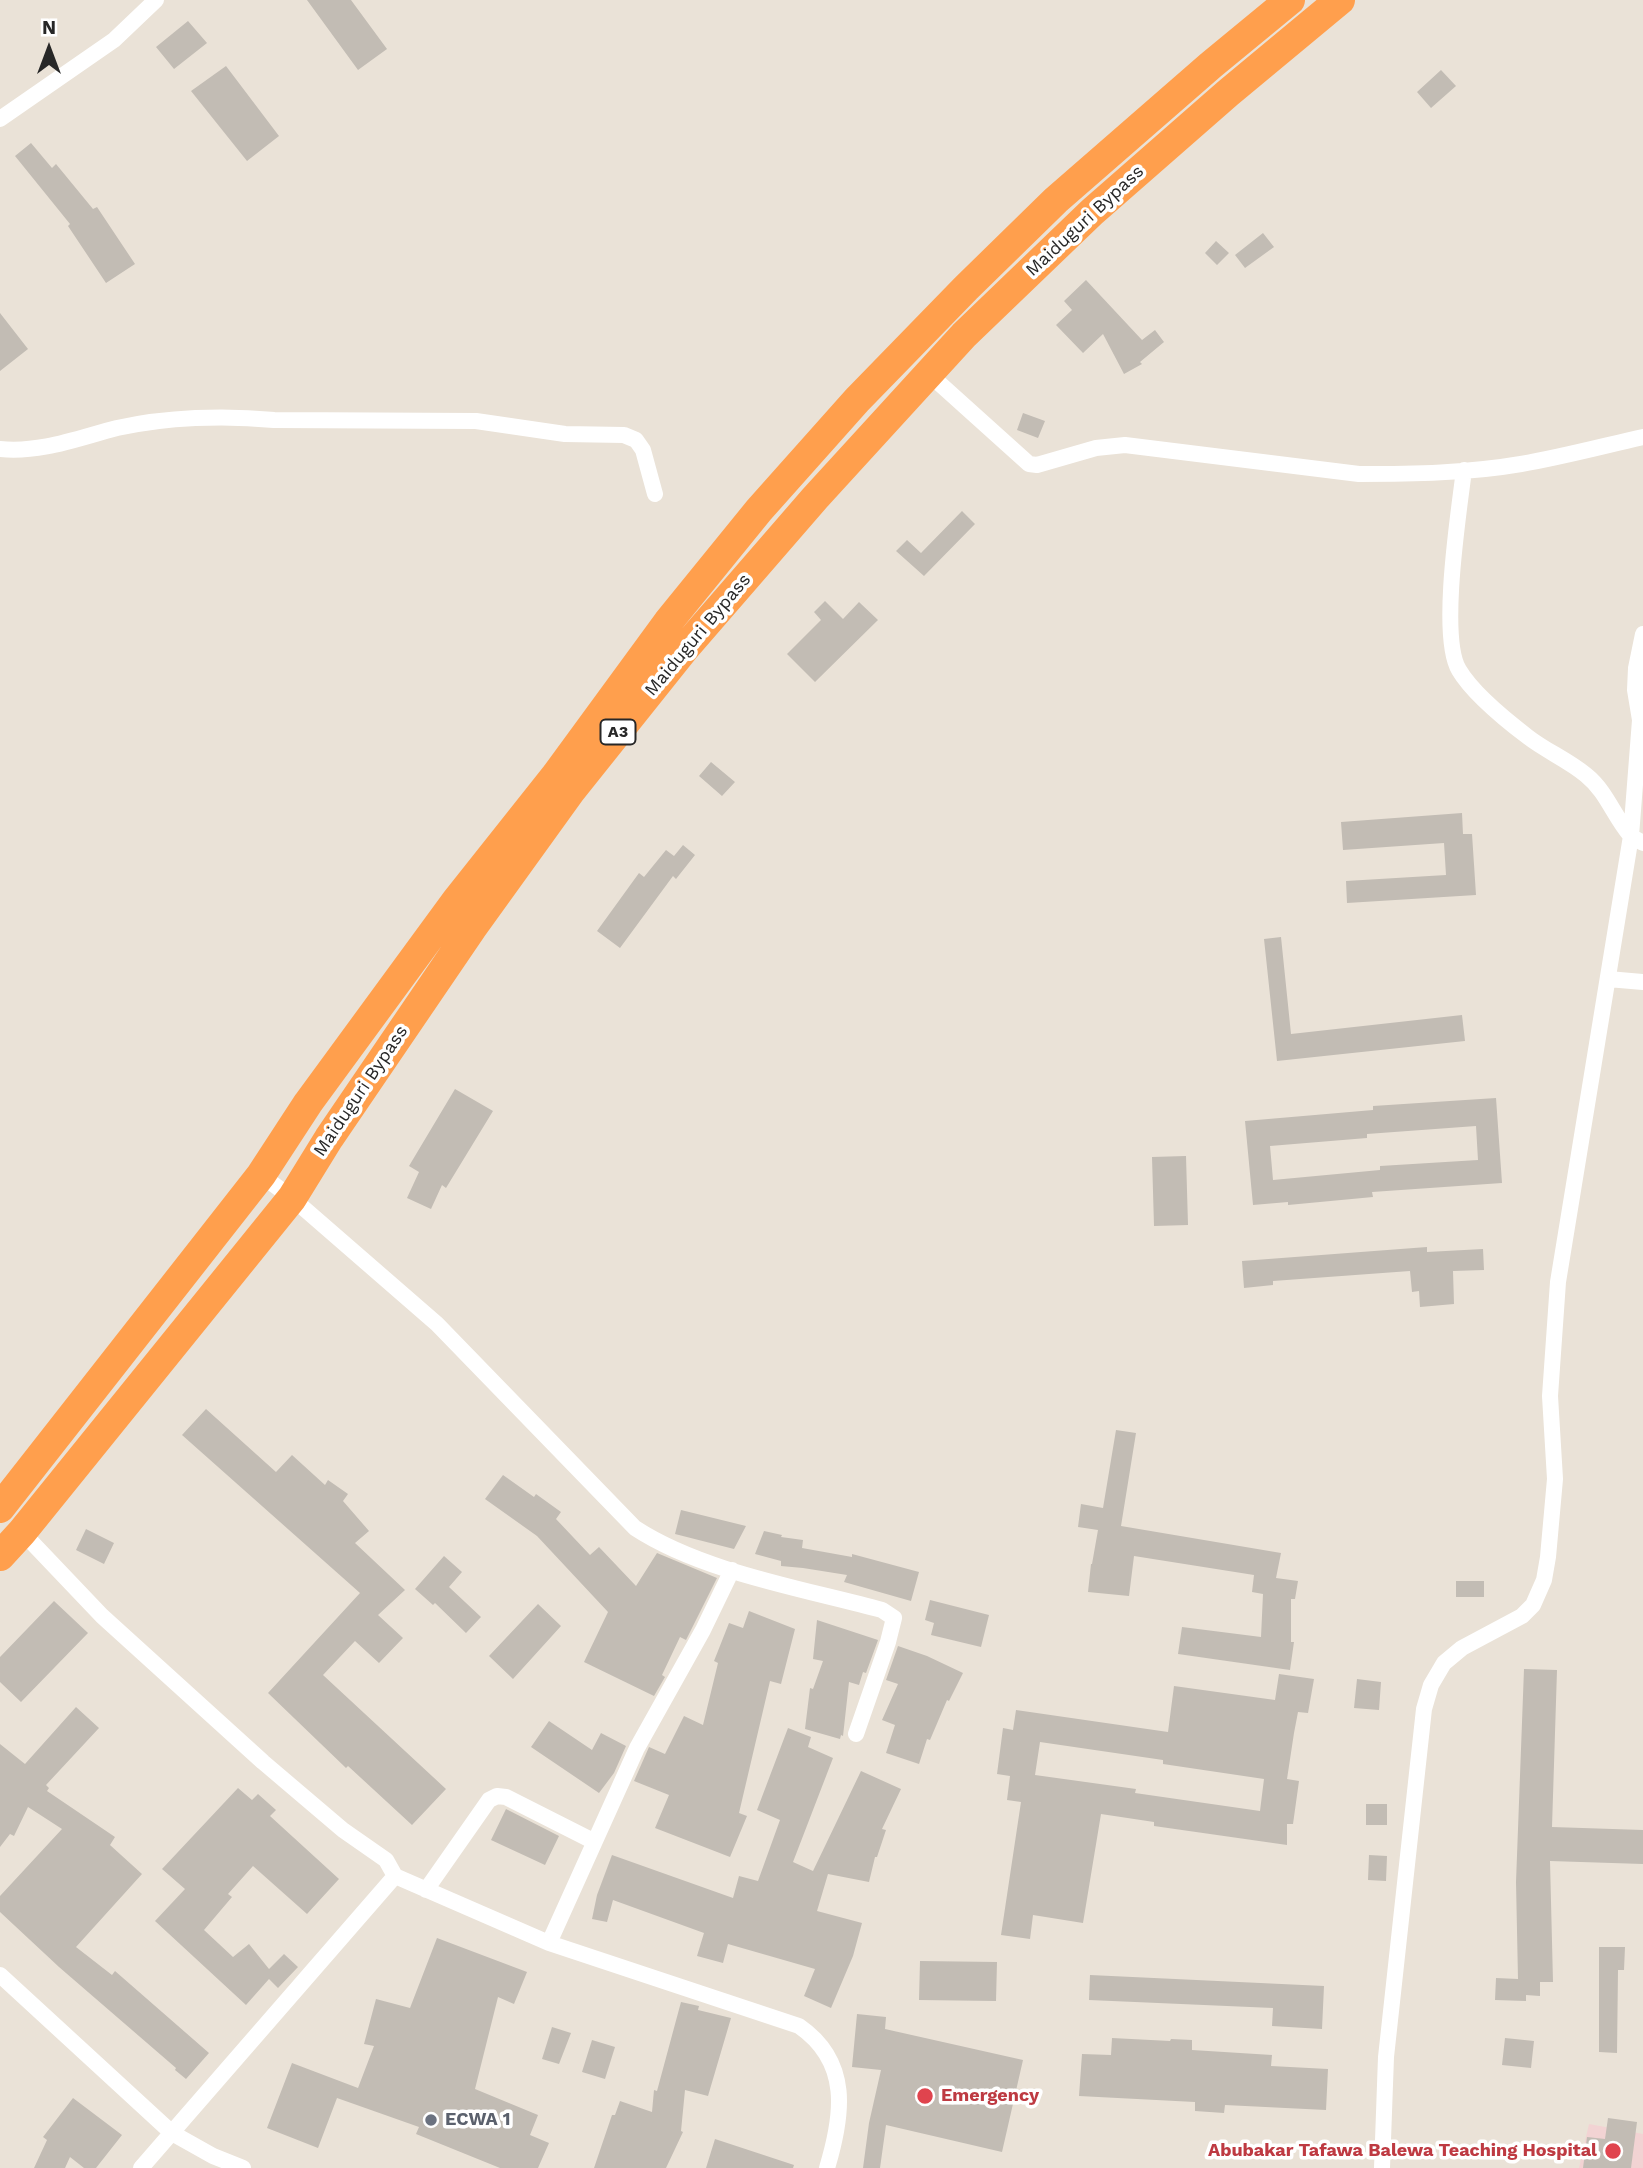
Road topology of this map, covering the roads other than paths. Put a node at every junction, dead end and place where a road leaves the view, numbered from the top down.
1 (156, 0) edge
2 (1290, 0) edge
3 (1340, 0) edge
4 (0, 119) edge
5 (929, 374) junction
6 (1643, 437) edge
7 (0, 449) edge
8 (1464, 470) junction
9 (655, 494) dead end
10 (1643, 634) edge
11 (1637, 839) edge
12 (1608, 979) junction
13 (1643, 982) edge
14 (261, 1175) junction
15 (292, 1198) junction
16 (0, 1508) edge
17 (22, 1532) junction
18 (0, 1556) edge
19 (732, 1570) junction
20 (856, 1734) dead end
21 (593, 1841) junction
22 (395, 1877) junction
23 (426, 1890) junction
24 (549, 1942) junction
25 (0, 1975) edge
26 (172, 2133) junction
27 (141, 2168) edge
28 (243, 2168) edge
29 (827, 2168) edge
30 (1382, 2168) edge

1 - 4 street
2 - 14 highway, Maiduguri Bypass / A3
3 - 5 highway, Maiduguri Bypass / A3
5 - 8 street
5 - 15 highway, Maiduguri Bypass / A3
6 - 8 street
7 - 9 street
8 - 11 street
10 - 11 street
11 - 12 street
12 - 13 street
12 - 30 street
14 - 15 street
14 - 16 highway, Maiduguri Bypass / A3
15 - 17 highway, Maiduguri Bypass / A3
15 - 19 street
17 - 18 highway, Maiduguri Bypass / A3
17 - 22 street
19 - 20 street
19 - 21 street
21 - 23 street
21 - 24 street
22 - 23 street
22 - 26 street
23 - 24 street
24 - 29 street
25 - 26 street
26 - 27 street
26 - 28 street

